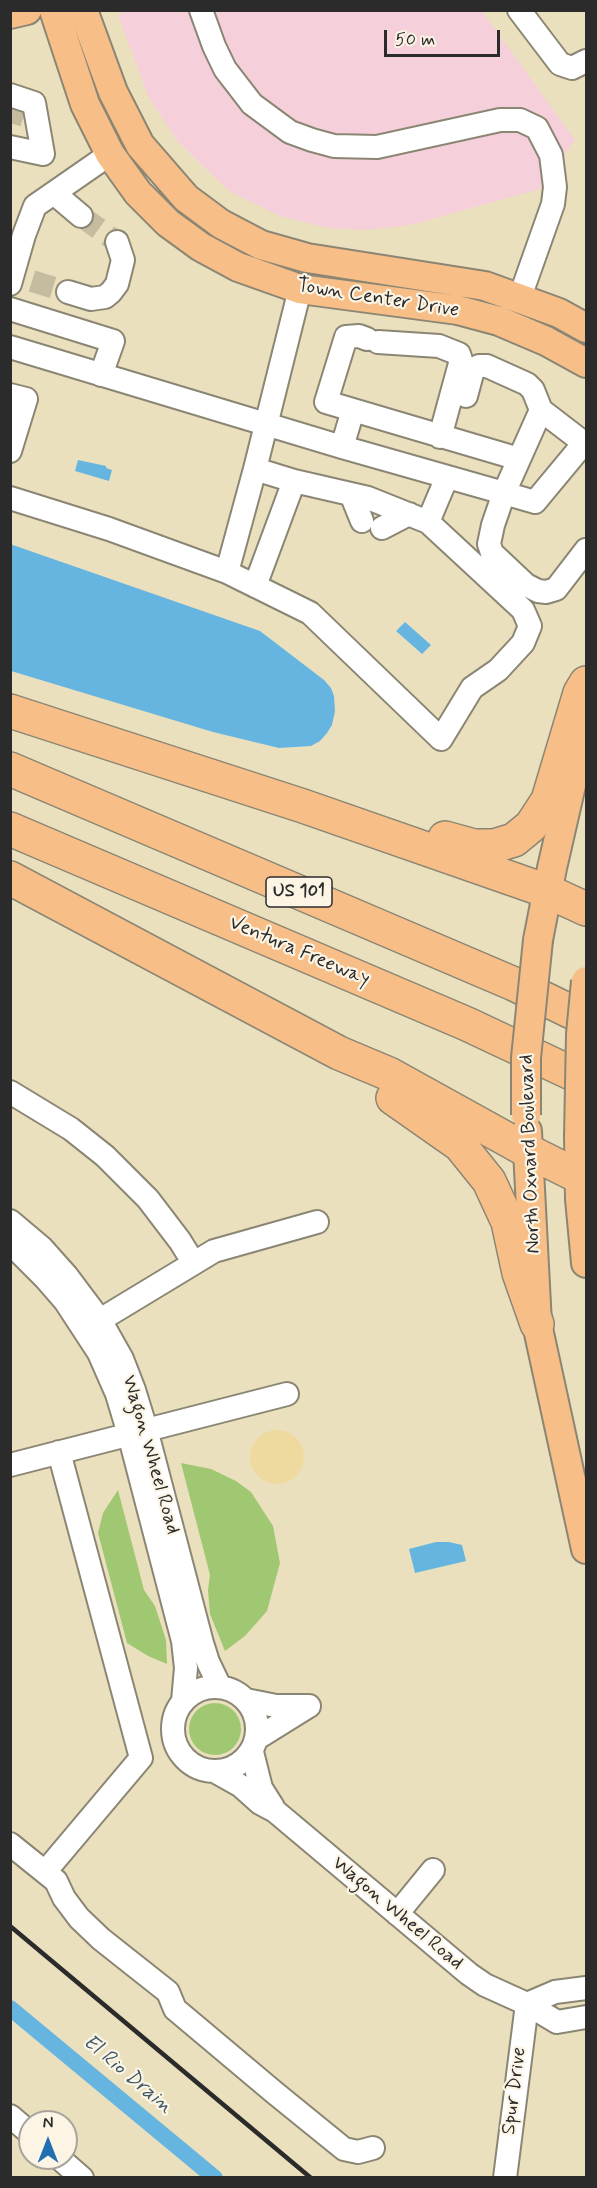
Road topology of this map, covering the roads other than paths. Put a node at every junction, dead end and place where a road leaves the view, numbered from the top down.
1 (27, 10) edge
2 (54, 10) edge
3 (83, 10) edge
4 (201, 10) edge
5 (519, 10) edge
6 (10, 14) edge
7 (586, 61) edge
8 (14, 100) edge
9 (10, 147) edge
10 (110, 153) junction
11 (43, 154) junction
12 (62, 189) junction
13 (81, 216) tunnel mouth
14 (19, 222) edge
15 (117, 242) dead end
16 (307, 258) junction
17 (19, 280) edge
18 (300, 289) junction
19 (68, 292) tunnel mouth
20 (520, 297) junction
21 (10, 309) edge
22 (586, 328) edge
23 (10, 347) edge
24 (586, 363) edge
25 (101, 375) junction
26 (10, 395) edge
27 (353, 410) junction
28 (541, 410) junction
29 (267, 424) junction
30 (446, 439) junction
31 (585, 445) edge
32 (342, 447) junction
33 (10, 451) edge
34 (519, 459) junction
35 (255, 469) junction
36 (447, 477) junction
37 (294, 481) junction
38 (504, 493) junction
39 (351, 494) junction
40 (10, 498) edge
41 (419, 518) junction
42 (586, 550) edge
43 (227, 572) junction
44 (255, 586) junction
45 (586, 683) edge
46 (10, 711) edge
47 (586, 723) edge
48 (10, 769) edge
49 (303, 806) junction
50 (10, 829) edge
51 (10, 878) edge
52 (548, 891) junction
53 (586, 909) edge
54 (586, 981) edge
55 (586, 1019) edge
56 (339, 1053) junction
57 (586, 1080) edge
58 (10, 1092) edge
59 (528, 1151) junction
60 (583, 1178) edge
61 (10, 1221) edge
62 (316, 1222) dead end
63 (10, 1244) edge
64 (193, 1262) junction
65 (586, 1263) edge
66 (100, 1320) junction
67 (537, 1324) junction
68 (287, 1394) dead end
69 (138, 1432) junction
70 (59, 1452) junction
71 (10, 1465) edge
72 (586, 1549) edge
73 (220, 1687) junction
74 (246, 1700) junction
75 (183, 1701) junction
76 (174, 1723) junction
77 (254, 1746) junction
78 (138, 1748) junction
79 (180, 1753) junction
80 (216, 1772) junction
81 (275, 1811) junction
82 (10, 1844) edge
83 (433, 1870) dead end
84 (45, 1872) junction
85 (397, 1914) junction
86 (586, 1988) edge
87 (527, 2004) junction
88 (586, 2017) edge
89 (373, 2148) dead end
90 (505, 2178) edge

1 - 6 main road
2 - 10 main road, Town Center Drive
3 - 16 main road, Town Center Drive
4 - 20 street
5 - 7 street
8 - 11 street
9 - 11 street
10 - 12 street
10 - 18 main road, Town Center Drive
11 - 12 street
12 - 13 street
12 - 14 street
14 - 17 street
15 - 19 street
16 - 18 main road
16 - 20 main road, Town Center Drive
18 - 24 main road, Town Center Drive
18 - 29 street
20 - 22 main road, Town Center Drive
21 - 25 street
23 - 25 street
25 - 29 street
26 - 33 street
27 - 30 street
27 - 30 street
27 - 32 street
28 - 30 street
28 - 31 street
28 - 34 street
29 - 32 street
29 - 35 street
30 - 34 street
31 - 38 street
32 - 36 street
34 - 38 street
35 - 37 street
35 - 43 street
36 - 38 street
36 - 41 street
37 - 39 street
37 - 44 street
38 - 42 street
39 - 41 street
39 - 41 street
40 - 43 street
41 - 44 street
43 - 44 street
45 - 49 highway
46 - 49 highway
47 - 52 main road, North Oxnard Boulevard
48 - 55 highway, US 101
49 - 52 highway
50 - 57 highway, Ventura Freeway / US 101
51 - 56 highway
52 - 53 highway
52 - 59 main road, North Oxnard Boulevard, bridge
54 - 60 main road, bridge
56 - 59 highway
56 - 67 highway
58 - 64 street
59 - 60 highway
59 - 67 main road, North Oxnard Boulevard
60 - 65 main road
61 - 66 street, Wagon Wheel Road
62 - 64 street
63 - 69 street, Wagon Wheel Road
64 - 66 street
66 - 69 street, Wagon Wheel Road
67 - 72 main road, North Oxnard Boulevard
68 - 69 street
69 - 70 street
69 - 73 street, Wagon Wheel Road
69 - 75 street, Wagon Wheel Road
70 - 71 street
70 - 78 street
73 - 74 street
73 - 75 street
74 - 77 street
74 - 77 street
75 - 76 street
76 - 78 street
76 - 79 street
77 - 80 street
77 - 81 street, Wagon Wheel Road
78 - 79 street
78 - 84 street
79 - 80 street
80 - 81 street, Wagon Wheel Road
81 - 85 street, Wagon Wheel Road
82 - 84 street
83 - 85 street
84 - 89 street
85 - 87 street, Wagon Wheel Road
86 - 87 street
87 - 88 street, Wagon Wheel Road
87 - 90 street, Spur Drive

